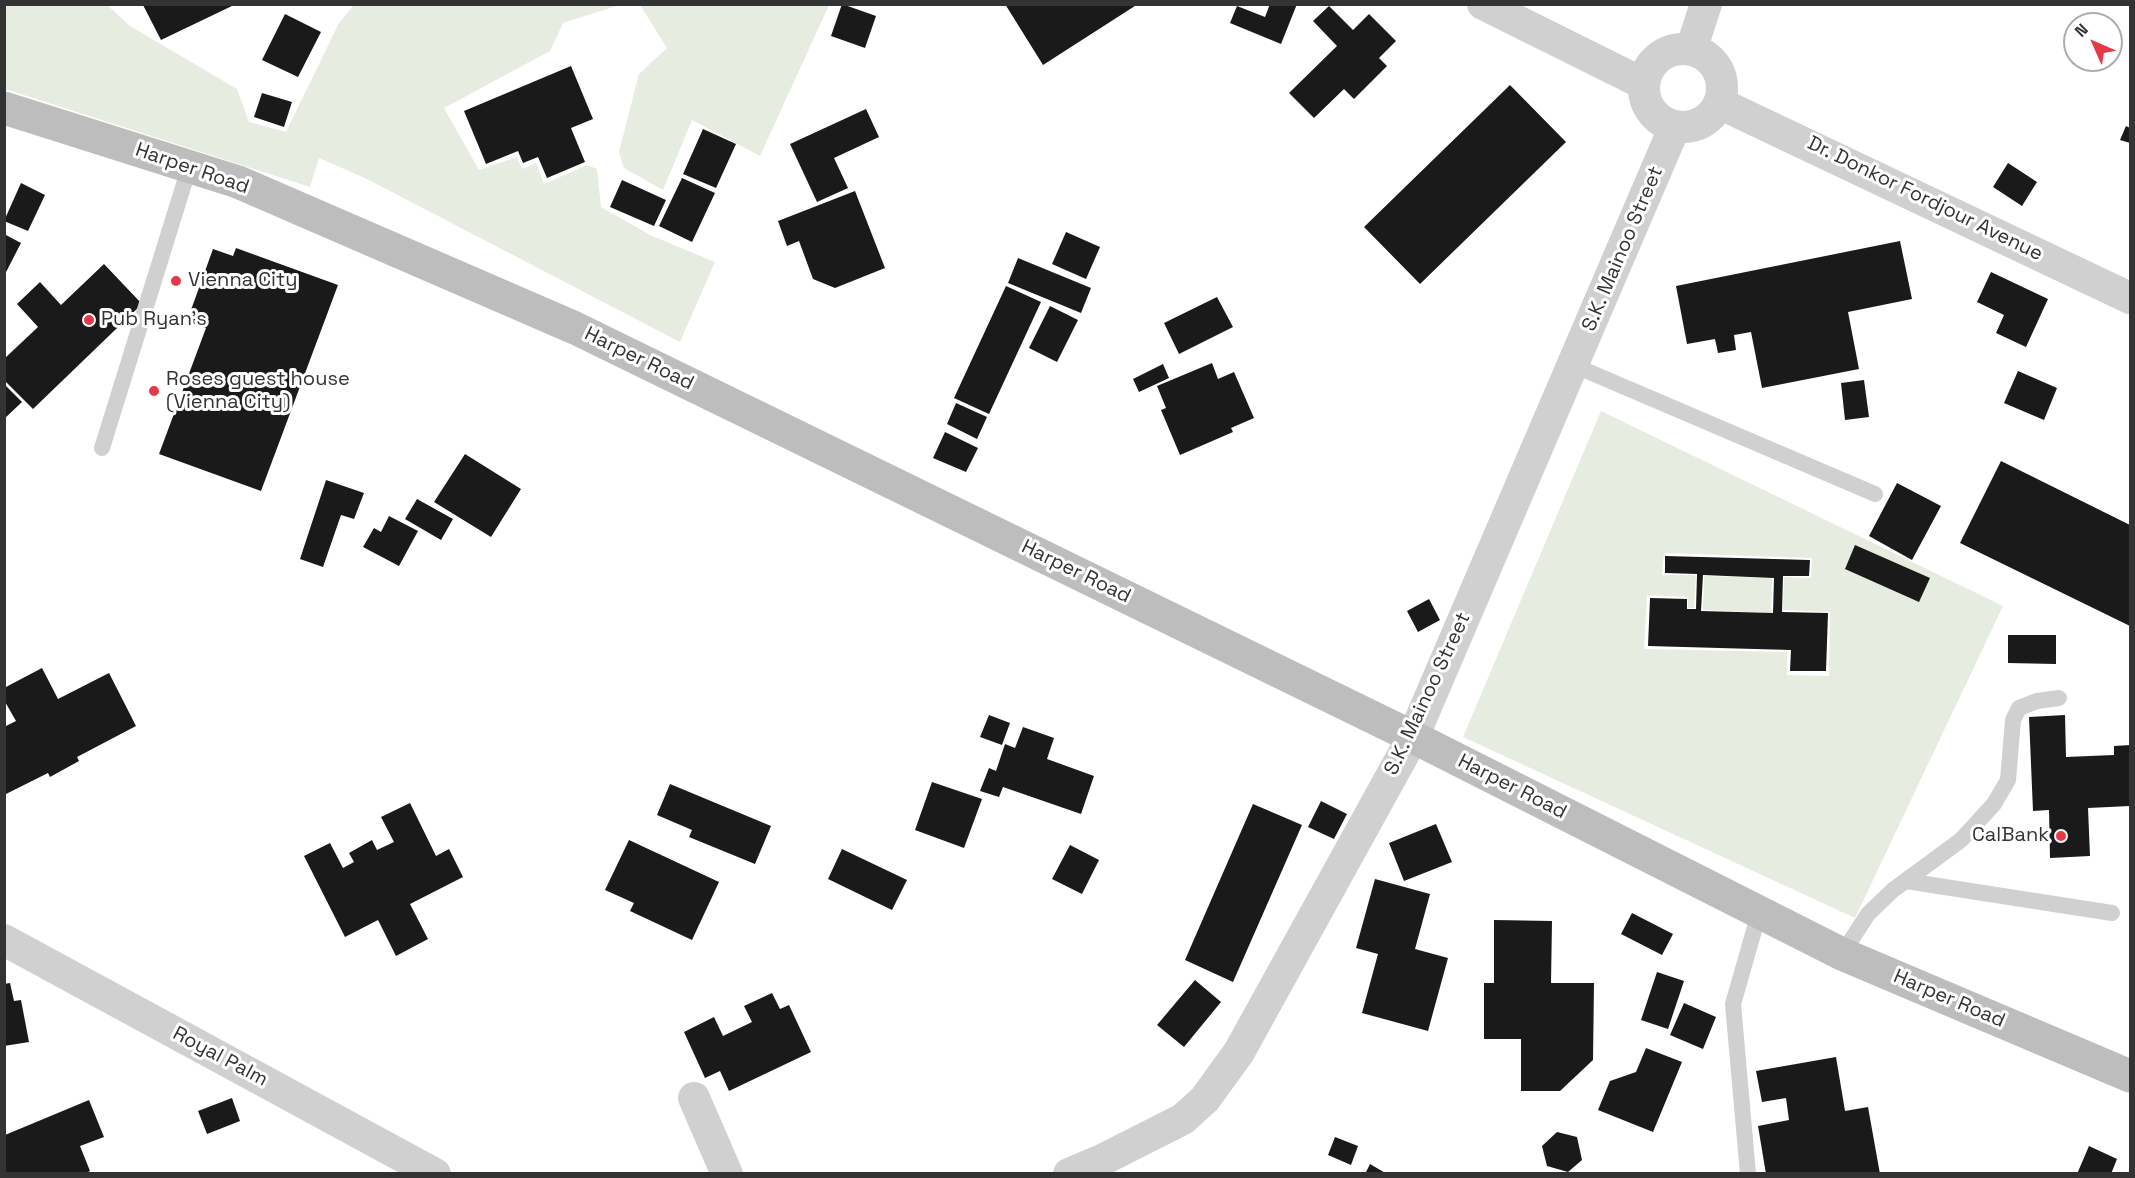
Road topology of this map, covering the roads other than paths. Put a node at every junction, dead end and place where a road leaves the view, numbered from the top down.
1 (1483, 4) edge
2 (1706, 4) edge
3 (1691, 50) junction
4 (1644, 84) junction
5 (1719, 103) junction
6 (4, 108) edge
7 (1675, 126) junction
8 (189, 168) junction
9 (2130, 298) edge
10 (1573, 365) junction
11 (102, 448) dead end
12 (1875, 494) dead end
13 (2059, 698) dead end
14 (1413, 737) junction
15 (1906, 881) junction
16 (1760, 913) junction
17 (2112, 913) dead end
18 (4, 940) edge
19 (1842, 954) junction
20 (2130, 1076) edge
21 (694, 1098) dead end
22 (435, 1173) edge
23 (727, 1173) edge
24 (1069, 1173) edge
25 (1748, 1173) edge

1 - 4 street
2 - 3 street
3 - 4 street
3 - 5 street
4 - 7 street
5 - 7 street
5 - 9 street, Dr. Donkor Fordjour Avenue
6 - 8 main road, Harper Road
7 - 10 street, S.K. Mainoo Street
8 - 11 lane
8 - 14 main road, Harper Road
10 - 12 lane
10 - 14 street, S.K. Mainoo Street
13 - 15 lane
14 - 16 main road, Harper Road
14 - 24 street, S.K. Mainoo Street
15 - 17 lane
15 - 19 lane
16 - 19 main road, Harper Road
16 - 25 lane
18 - 22 street, Royal Palm
19 - 20 main road, Harper Road
21 - 23 street

